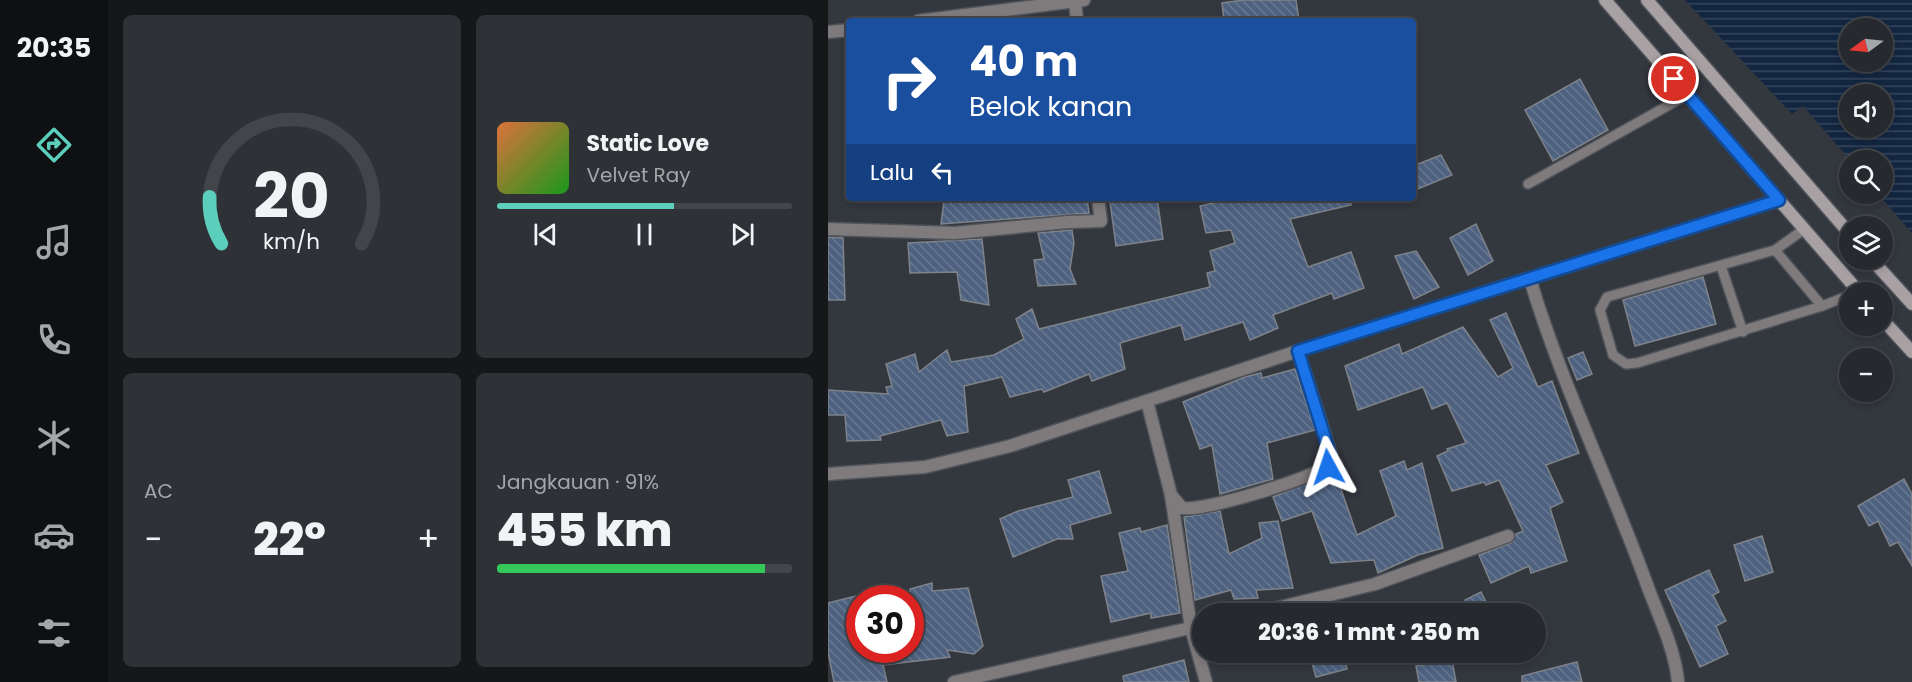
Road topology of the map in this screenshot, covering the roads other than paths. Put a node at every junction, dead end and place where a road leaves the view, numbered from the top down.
1 (1605, 0) edge
2 (1647, 0) edge
3 (1079, 1) edge
4 (942, 18) edge
5 (1077, 18) edge
6 (846, 30) edge
7 (828, 32) edge
8 (1687, 95) junction
9 (1528, 184) dead end
10 (1779, 200) junction
11 (1098, 201) edge
12 (1839, 221) edge
13 (828, 229) edge
14 (1803, 230) junction
15 (1775, 250) junction
16 (1721, 266) junction
17 (1881, 270) edge
18 (1530, 279) junction
19 (1846, 282) edge
20 (1839, 299) edge
21 (1912, 304) edge
22 (1822, 306) junction
23 (1893, 331) edge
24 (1743, 332) junction
25 (1298, 351) junction
26 (1912, 352) edge
27 (1147, 401) junction
28 (828, 474) edge
29 (1171, 495) junction
30 (1508, 536) dead end
31 (1192, 603) edge
32 (1297, 603) edge
33 (1192, 628) edge
34 (1203, 663) edge
35 (958, 682) edge
36 (1206, 682) edge
37 (1678, 682) edge

1 - 8 main road
2 - 12 main road
3 - 4 street
3 - 5 street
6 - 7 street
8 - 9 lane
8 - 10 main road
10 - 14 main road
10 - 18 street
11 - 13 street
14 - 15 lane
14 - 19 main road
15 - 16 lane
15 - 22 lane
16 - 24 lane
16 - 24 lane
17 - 21 main road
18 - 25 street
18 - 37 street
20 - 22 lane
22 - 24 lane
23 - 26 main road
25 - 27 street
25 - 29 street
27 - 28 street
27 - 29 street
29 - 31 street
30 - 32 street
33 - 35 street
34 - 36 street

